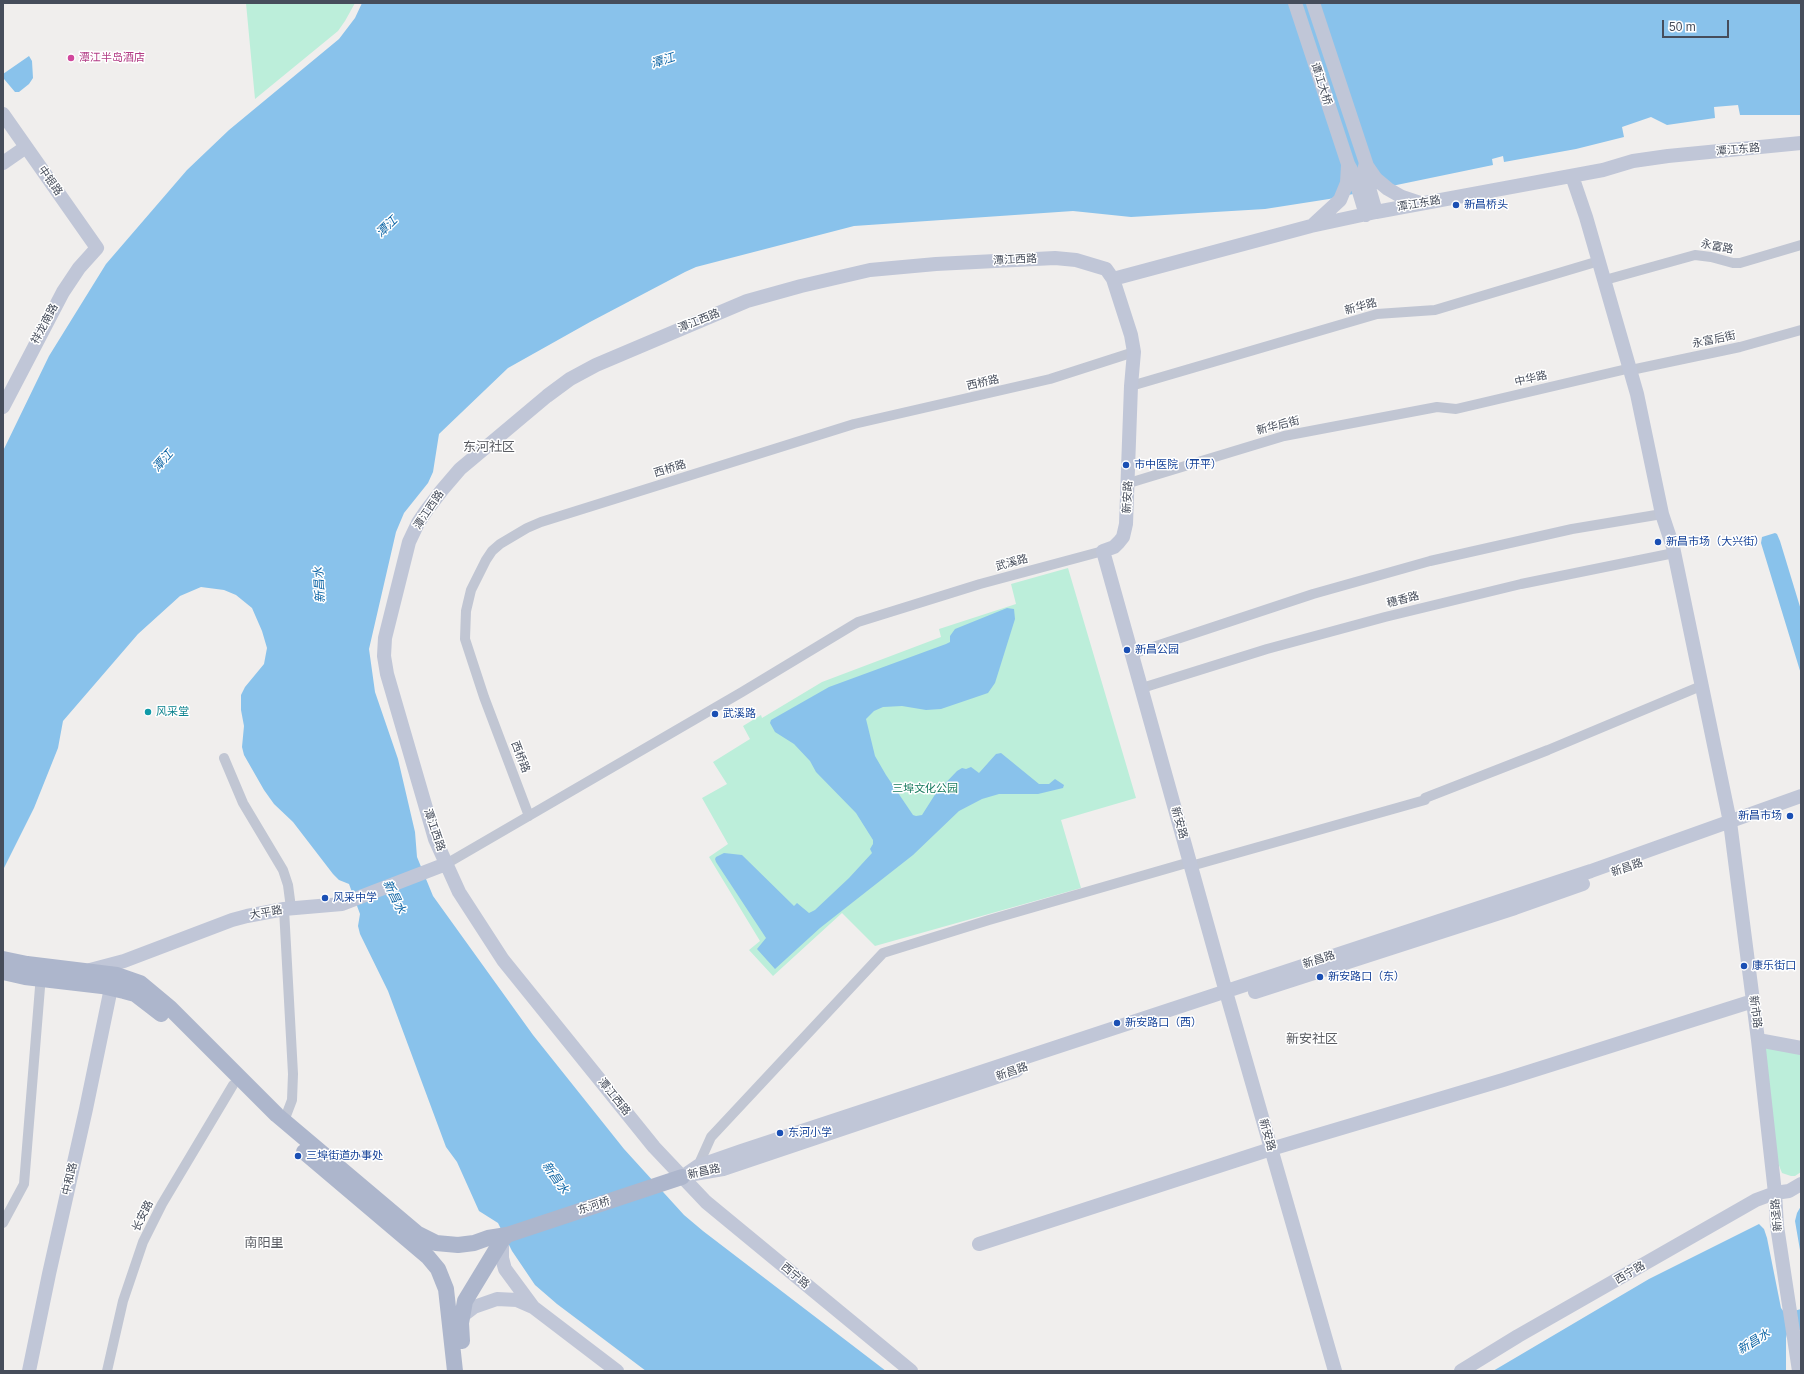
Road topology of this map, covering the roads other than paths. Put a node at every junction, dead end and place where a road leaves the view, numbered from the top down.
1 (1295, 3) edge
2 (1313, 3) edge
3 (3, 114) edge
4 (1801, 143) edge
5 (26, 147) junction
6 (1364, 159) junction
7 (3, 163) edge
8 (1348, 164) junction
9 (1572, 176) junction
10 (1426, 203) junction
11 (1371, 213) junction
12 (1311, 226) junction
13 (1801, 245) edge
14 (97, 248) joint
15 (1599, 261) junction
16 (1095, 265) junction
17 (1144, 271) junction
18 (1113, 279) junction
19 (1605, 280) junction
20 (1801, 330) edge
21 (1134, 352) junction
22 (1631, 369) junction
23 (1131, 386) junction
24 (3, 407) edge
25 (1437, 407) joint
26 (1129, 483) junction
27 (1662, 514) junction
28 (1103, 551) junction
29 (1674, 553) junction
30 (1132, 654) junction
31 (1701, 686) junction
32 (1142, 688) junction
33 (224, 758) dead end
34 (1801, 796) edge
35 (1801, 806) edge
36 (529, 816) junction
37 (1730, 827) junction
38 (446, 864) junction
39 (1191, 864) junction
40 (288, 909) junction
41 (3, 959) edge
42 (87, 971) junction
43 (3, 972) edge
44 (41, 972) junction
45 (111, 988) junction
46 (1227, 996) junction
47 (1753, 1001) junction
48 (1758, 1040) junction
49 (1801, 1048) edge
50 (233, 1085) junction
51 (284, 1121) junction
52 (1271, 1149) junction
53 (698, 1166) junction
54 (682, 1177) junction
55 (1801, 1184) edge
56 (1775, 1193) junction
57 (3, 1223) edge
58 (504, 1238) junction
59 (979, 1244) dead end
60 (441, 1274) junction
61 (480, 1275) junction
62 (1794, 1301) junction
63 (533, 1307) junction
64 (461, 1317) junction
65 (1801, 1324) edge
66 (29, 1371) edge
67 (107, 1371) edge
68 (455, 1371) edge
69 (465, 1371) edge
70 (617, 1371) edge
71 (911, 1371) edge
72 (1335, 1371) edge
73 (1461, 1371) edge
74 (1799, 1371) edge

1 - 8 street, 谭江大桥
2 - 6 street, 谭江大桥
3 - 5 street, 中银路
4 - 9 street, 潭江东路
5 - 7 street
5 - 14 street, 中银路
6 - 10 street
6 - 11 street
8 - 11 street, 谭江大桥
8 - 12 street
9 - 10 street, 潭江东路
9 - 15 street, 新市路
10 - 11 street, 潭江东路
11 - 12 street, 潭江东路
12 - 17 street, 潭江东路
13 - 19 street, 永富路
14 - 24 street, 祥龙南路
15 - 19 street, 新市路
15 - 23 street, 新华路
16 - 17 street
16 - 18 street, 潭江西路
16 - 38 street, 潭江西路
17 - 18 street, 潭江东路
18 - 21 street, 新安路
19 - 22 street, 新市路
20 - 22 street, 永富后街
21 - 23 street, 新安路
21 - 36 street, 西桥路
22 - 25 street, 中华路
22 - 27 street, 新市路
23 - 26 street, 新安路
25 - 26 street, 新华后街
26 - 28 street, 新安路
27 - 29 street, 新市路
27 - 30 street
28 - 30 street, 新安路
28 - 36 street, 武溪路
29 - 31 street, 新市路
29 - 32 street, 穗香路
30 - 32 street, 新安路
31 - 37 street, 新市路
31 - 39 street
32 - 39 street, 新安路
33 - 40 street
34 - 37 street, 新昌路
35 - 37 street, 新昌路
36 - 38 street, 武溪路
37 - 46 street, 新昌路
37 - 47 street, 新市路
38 - 40 street, 大平路
38 - 54 street, 潭江西路
39 - 46 street, 新安路
39 - 53 street
40 - 42 street, 大平路
40 - 51 street
41 - 44 main road
42 - 44 main road, 东河桥
42 - 51 main road, 东河桥
43 - 44 main road
44 - 45 main road
44 - 57 street
45 - 50 main road
45 - 66 street, 中和路
46 - 52 street, 新安路
46 - 53 street, 新昌路
46 - 54 street, 新昌路
47 - 48 street, 新市路
47 - 52 street
48 - 49 street
48 - 56 street, 新市路
50 - 60 main road
50 - 67 street, 长安路
51 - 58 main road, 东河桥
52 - 59 street
52 - 72 street, 新安路
53 - 54 street, 新昌路
54 - 58 main road, 东河桥
54 - 71 street, 西宁路
55 - 56 street, 西宁路
56 - 62 street, 新迳路
56 - 73 street, 西宁路
58 - 61 main road
58 - 63 street
60 - 61 main road
60 - 68 main road
61 - 64 main road
62 - 65 street, 新迳路
62 - 74 street, 新迳路
63 - 64 street
63 - 70 street
64 - 69 main road

